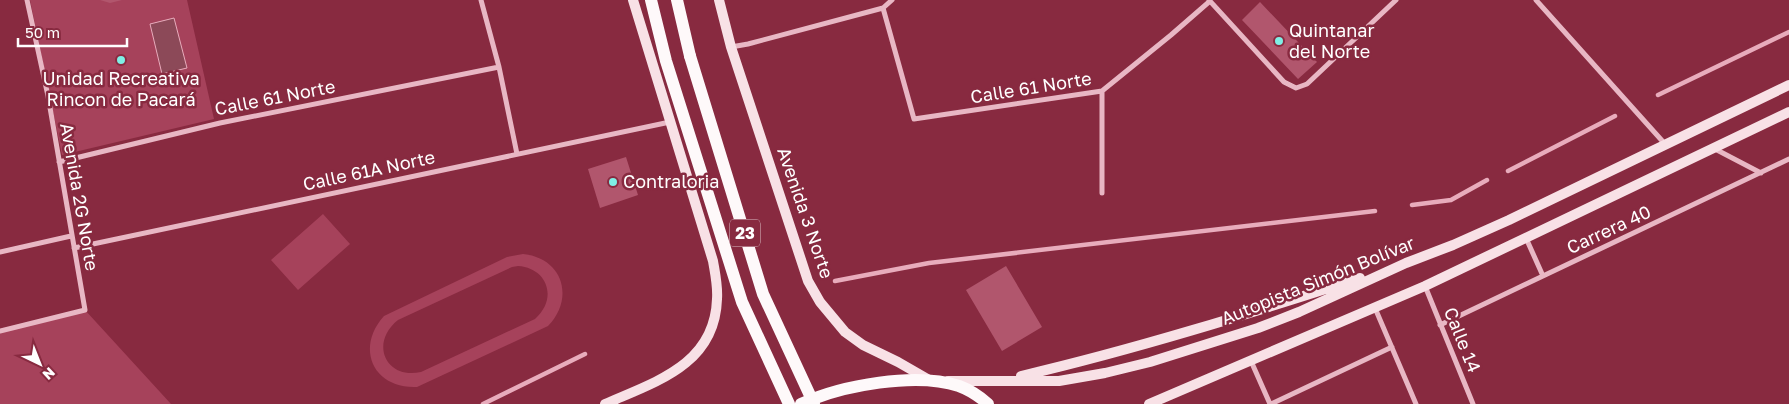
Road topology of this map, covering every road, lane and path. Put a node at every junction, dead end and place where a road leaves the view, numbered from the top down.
1 (27, 0) edge
2 (481, 0) edge
3 (633, 0) edge
4 (651, 0) edge
5 (677, 0) edge
6 (719, 0) edge
7 (892, 0) edge
8 (1209, 0) edge
9 (1396, 0) edge
10 (1536, 0) edge
11 (883, 8) junction
12 (731, 47) junction
13 (499, 66) junction
14 (1789, 85) edge
15 (1102, 91) junction
16 (1789, 112) edge
17 (670, 122) junction
18 (1665, 144) junction
19 (1713, 148) junction
20 (517, 154) junction
21 (1789, 159) edge
22 (59, 162) junction
23 (1761, 173) junction
24 (1102, 193) dead end
25 (71, 236) junction
26 (1526, 238) junction
27 (74, 248) junction
28 (0, 252) edge
29 (1406, 263) junction
30 (1543, 276) junction
31 (1425, 286) junction
32 (1375, 308) junction
33 (1440, 325) junction
34 (0, 331) edge
35 (1392, 347) junction
36 (1252, 361) junction
37 (1004, 381) junction
38 (933, 382) junction
39 (605, 404) edge
40 (789, 404) edge
41 (802, 404) edge
42 (814, 404) edge
43 (988, 404) edge
44 (1149, 404) edge
45 (1270, 404) edge
46 (1416, 404) edge
47 (1473, 404) edge

1 - 22 street, Avenida 2G Norte
2 - 13 street
3 - 17 main road
4 - 40 main road, 23
5 - 42 main road, 23, bridge
6 - 12 main road, Avenida 3 Norte
7 - 11 street
8 - 9 street
8 - 15 street, Calle 61 Norte
10 - 18 street
11 - 12 street
11 - 15 street, Calle 61 Norte
12 - 38 main road, Avenida 3 Norte
13 - 20 street
13 - 22 street, Calle 61 Norte
14 - 18 main road, Autopista Simón Bolívar
15 - 24 street
16 - 19 main road
17 - 20 street, Calle 61A Norte
17 - 39 main road
18 - 29 main road, Autopista Simón Bolívar
19 - 23 street
19 - 26 main road
20 - 27 street, Calle 61A Norte
21 - 23 street, Carrera 40
22 - 25 street, Avenida 2G Norte
23 - 30 street, Carrera 40
25 - 27 street, Avenida 2G Norte
25 - 28 street
26 - 30 street
26 - 31 main road
27 - 34 street, Avenida 2G Norte
29 - 37 main road
29 - 37 main road, Autopista Simón Bolívar
30 - 33 street, Carrera 40
31 - 32 main road
31 - 33 street, Calle 14
32 - 35 street
32 - 36 main road
33 - 47 street, Calle 14
35 - 45 street
35 - 46 street
36 - 44 main road
36 - 45 street
37 - 38 main road, Autopista Simón Bolívar
38 - 41 main road, Autopista Simón Bolívar
38 - 43 main road

